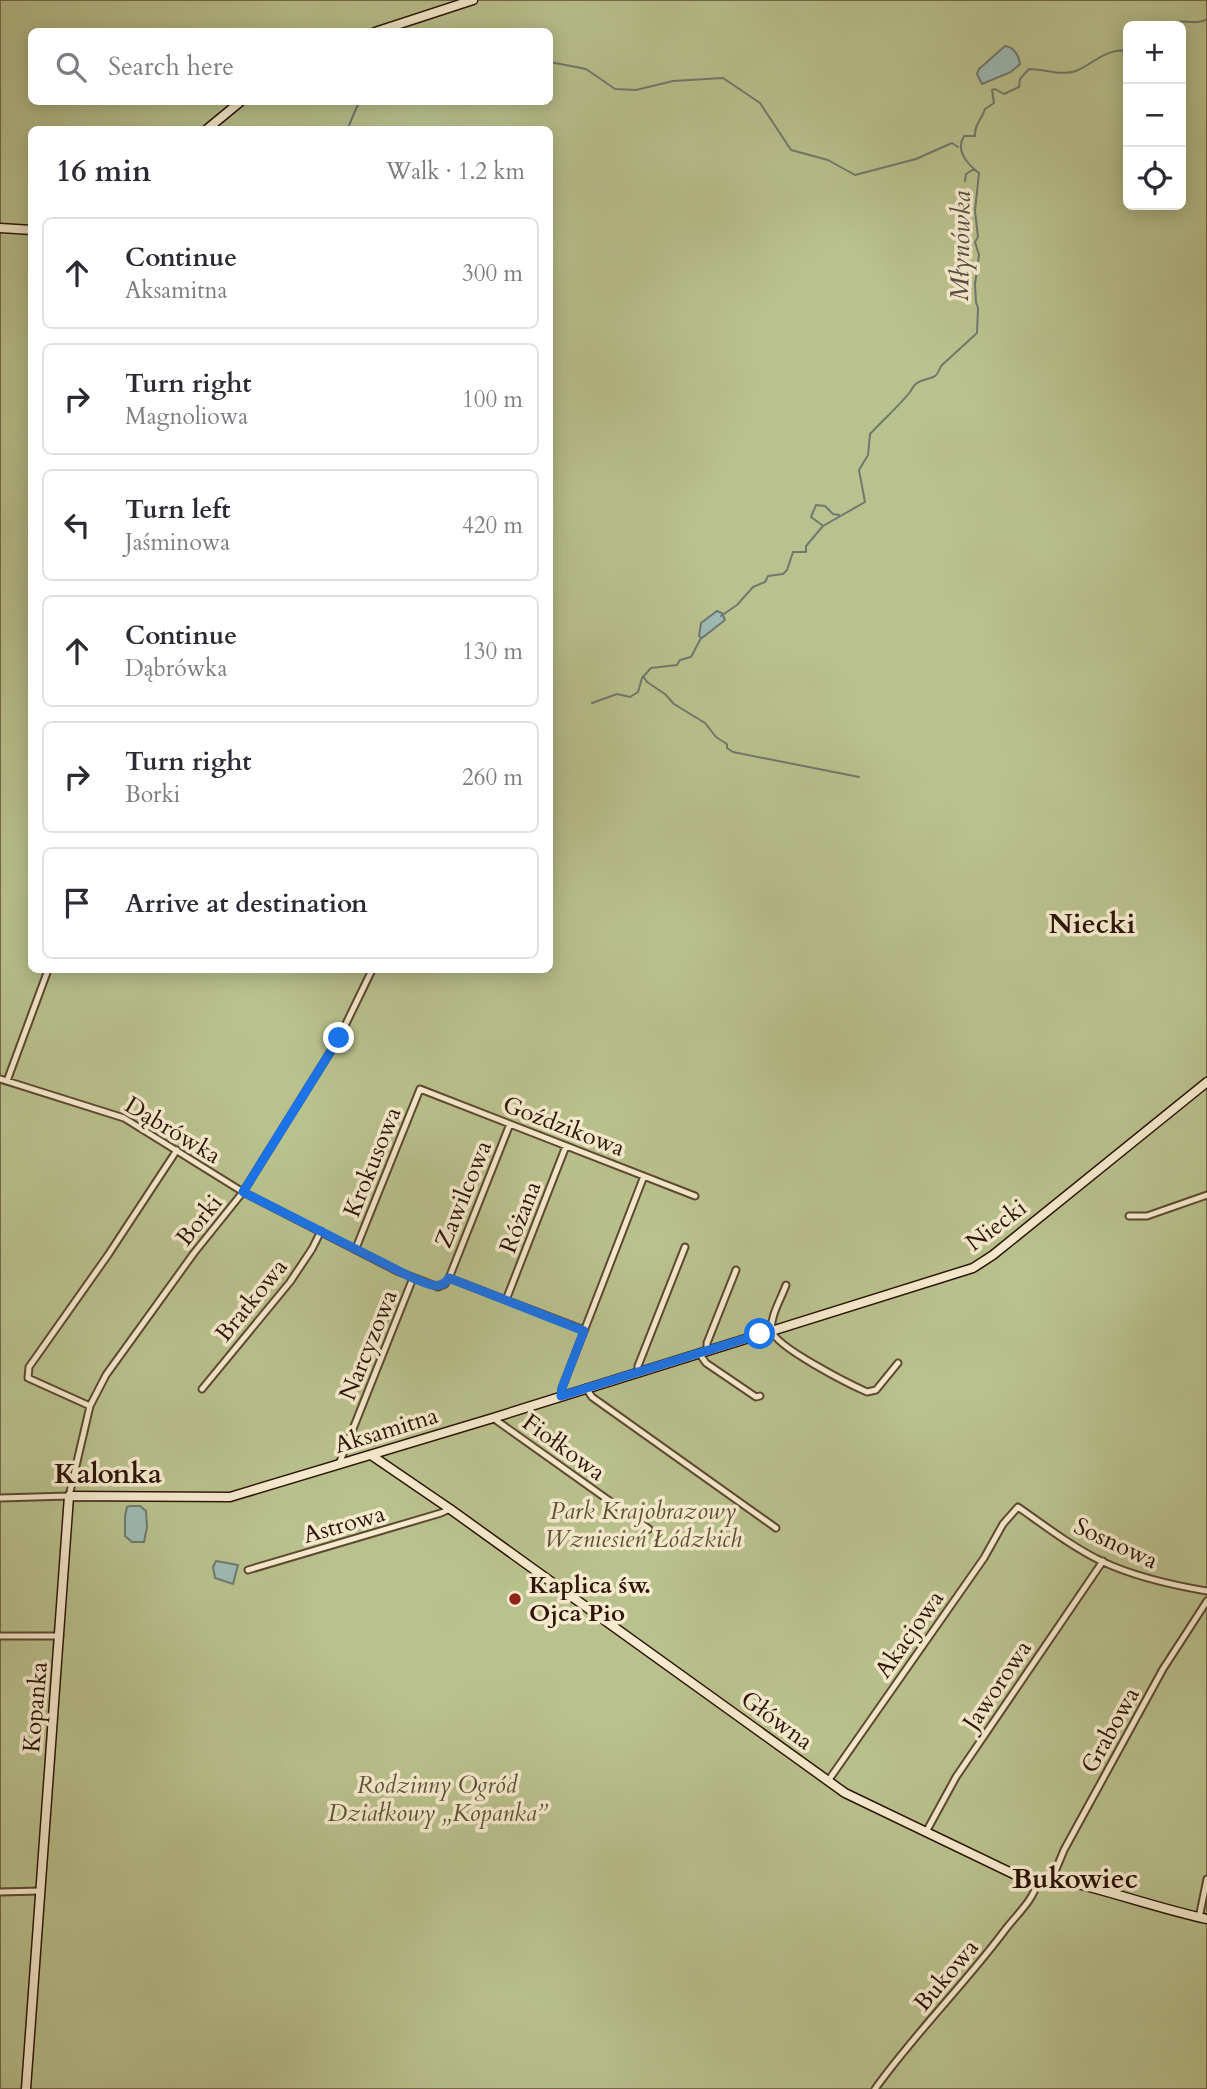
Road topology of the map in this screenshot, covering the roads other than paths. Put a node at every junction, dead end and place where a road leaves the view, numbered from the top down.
1 (473, 0) edge
2 (387, 28) edge
3 (236, 105) edge
4 (211, 126) edge
5 (0, 228) edge
6 (28, 230) edge
7 (47, 973) edge
8 (371, 973) edge
9 (0, 1079) edge
10 (7, 1081) junction
11 (1207, 1082) edge
12 (420, 1089) joint
13 (510, 1124) junction
14 (566, 1146) junction
15 (177, 1150) junction
16 (644, 1176) junction
17 (243, 1192) junction
18 (1207, 1195) edge
19 (695, 1196) dead end
20 (1129, 1216) dead end
21 (321, 1231) junction
22 (685, 1247) dead end
23 (356, 1248) junction
24 (736, 1270) dead end
25 (413, 1278) junction
26 (449, 1278) junction
27 (786, 1285) dead end
28 (506, 1300) junction
29 (772, 1330) junction
30 (584, 1331) junction
31 (703, 1352) junction
32 (898, 1363) dead end
33 (638, 1372) junction
34 (586, 1388) junction
35 (202, 1389) dead end
36 (561, 1396) junction
37 (760, 1396) dead end
38 (90, 1406) junction
39 (493, 1418) junction
40 (371, 1455) junction
41 (340, 1464) junction
42 (69, 1496) junction
43 (0, 1499) edge
44 (1018, 1507) joint
45 (450, 1508) junction
46 (776, 1528) dead end
47 (649, 1529) dead end
48 (1102, 1562) junction
49 (248, 1570) dead end
50 (1207, 1591) edge
51 (1207, 1601) edge
52 (0, 1636) edge
53 (60, 1636) junction
54 (828, 1781) junction
55 (926, 1832) junction
56 (1052, 1879) junction
57 (1207, 1879) edge
58 (1038, 1881) junction
59 (40, 1891) junction
60 (0, 1892) edge
61 (1203, 1918) edge
62 (26, 2089) edge
63 (876, 2089) edge

1 - 2 street
3 - 4 street
5 - 6 street
7 - 10 street
8 - 17 street, Borki
9 - 10 street, Dąbrówka
10 - 15 street, Dąbrówka
11 - 29 street, Niecki
12 - 13 street, Goździkowa
12 - 23 street, Krokusowa
13 - 14 street, Goździkowa
13 - 26 street, Zawilcowa
14 - 16 street, Goździkowa
14 - 28 street, Różana
15 - 17 street, Dąbrówka
15 - 38 street
16 - 19 street, Goździkowa
16 - 30 street
17 - 21 street, Dąbrówka
17 - 38 street, Borki
18 - 20 street
21 - 23 street, Dąbrówka
21 - 35 street, Bratkowa
22 - 33 street
23 - 25 street, Dąbrówka
24 - 31 street
25 - 26 street, Dąbrówka
25 - 41 street, Narcyzowa
26 - 28 street
27 - 29 street
28 - 30 street
29 - 31 street, Aksamitna
29 - 32 street
30 - 36 street
31 - 33 street, Aksamitna
31 - 37 street
33 - 34 street, Aksamitna
34 - 36 street, Aksamitna
34 - 46 street
36 - 39 street, Aksamitna
38 - 42 street, Borki
39 - 40 street, Aksamitna
39 - 47 street, Fiołkowa
40 - 41 street, Aksamitna
40 - 45 street, Główna
41 - 42 street, Aksamitna
42 - 43 street, Aksamitna
42 - 53 street, Kopanka
44 - 48 street, Sosnowa
44 - 54 street, Akacjowa
45 - 49 street, Astrowa
45 - 54 street, Główna
48 - 50 street, Sosnowa
48 - 55 street, Jaworowa
51 - 56 street, Grabowa
52 - 53 street
53 - 59 street, Kopanka
54 - 55 street, Główna
55 - 58 street, Główna
56 - 58 street, Główna
56 - 61 street, Główna
57 - 61 street
58 - 63 street, Bukowa
59 - 60 street
59 - 62 street, Kopanka

